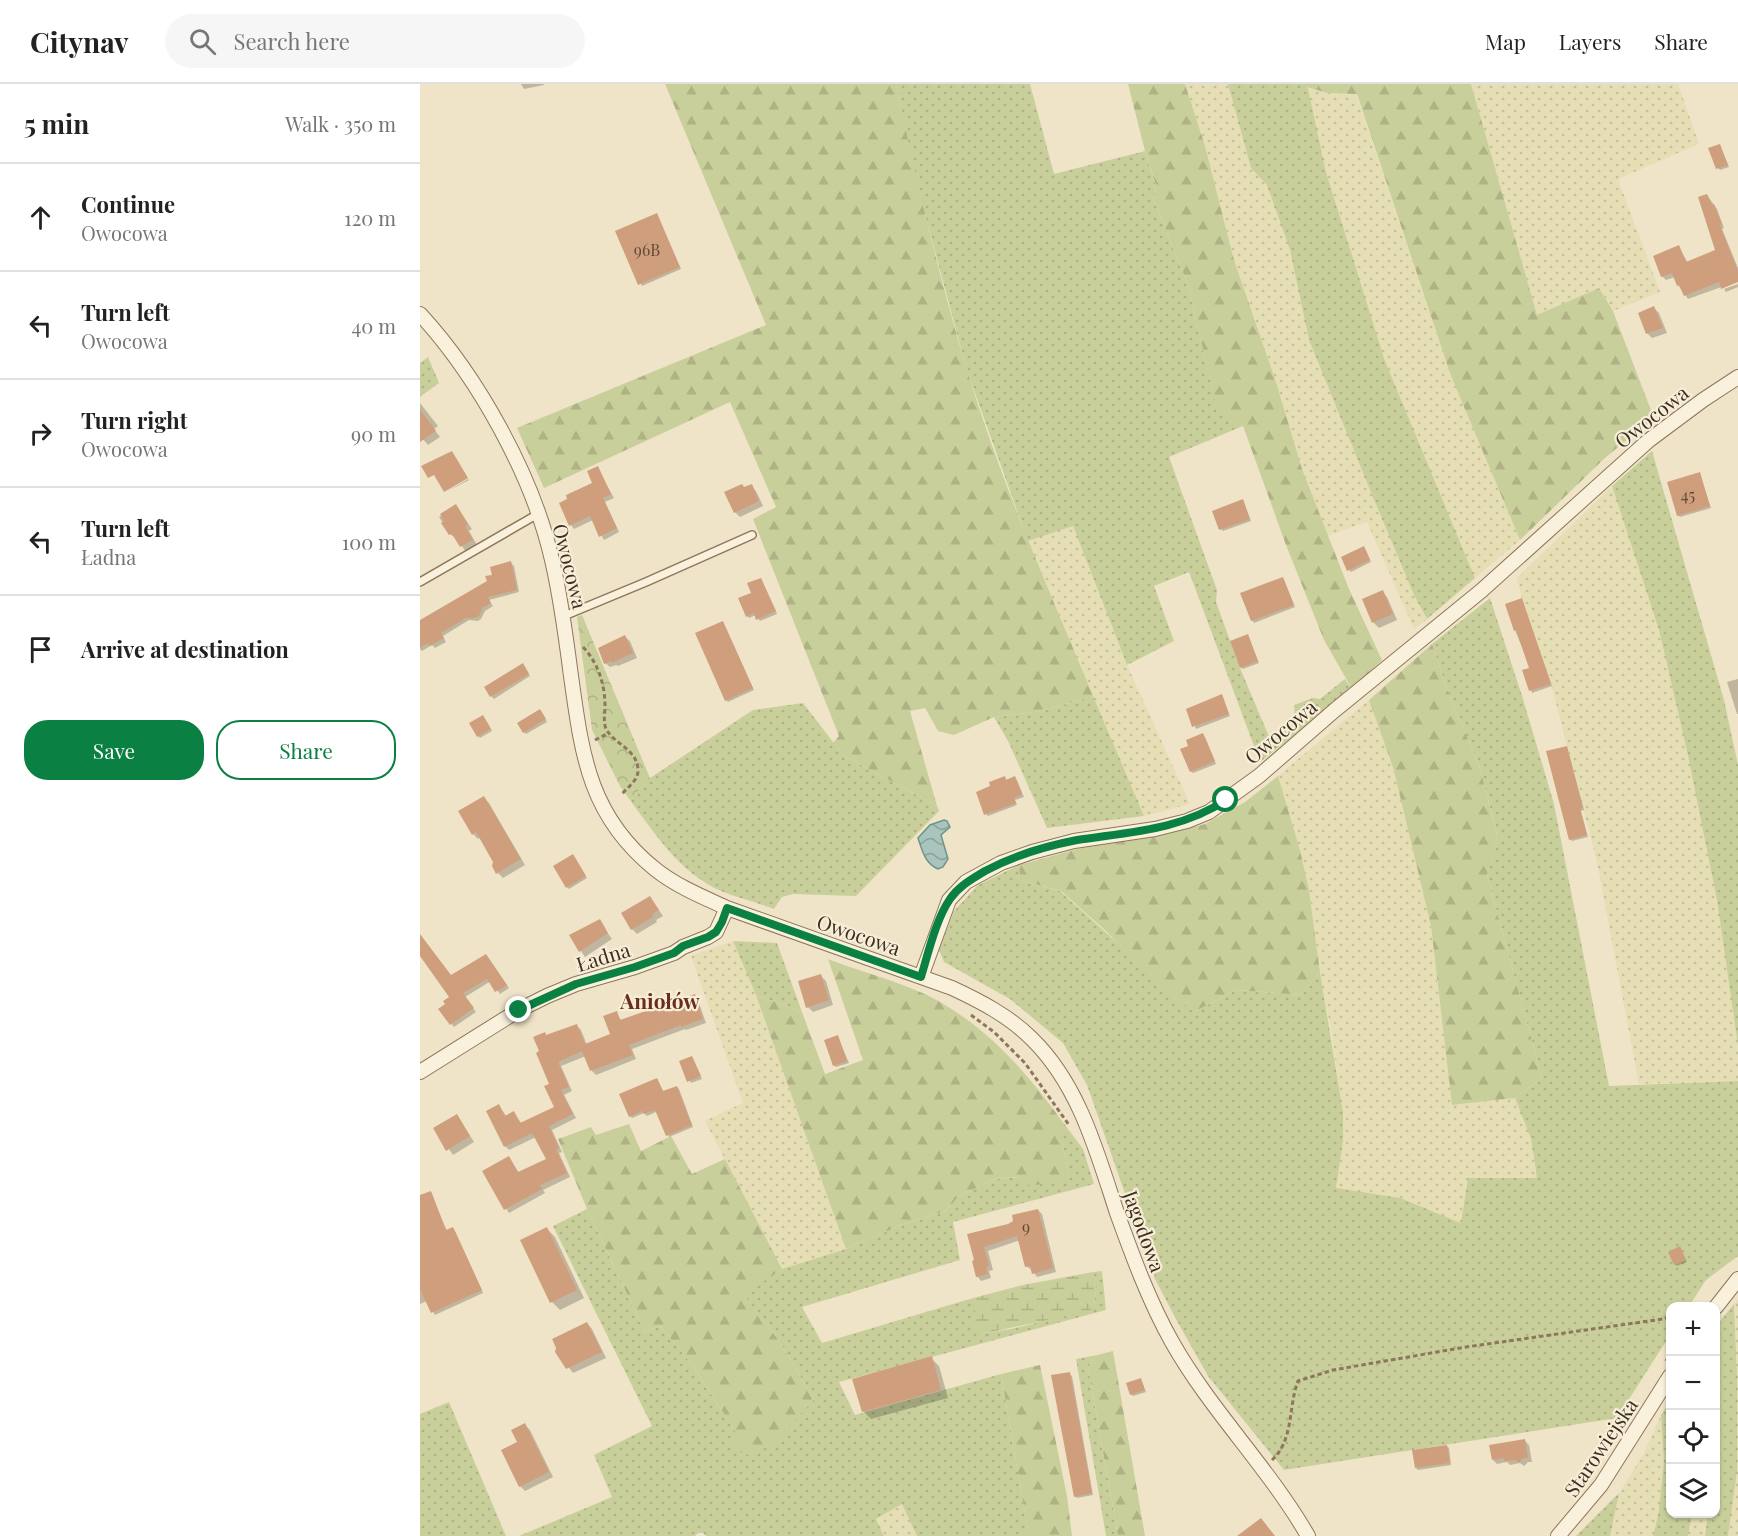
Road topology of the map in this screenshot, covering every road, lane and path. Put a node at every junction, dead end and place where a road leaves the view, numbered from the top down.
1 (420, 314) edge
2 (1738, 376) edge
3 (538, 514) junction
4 (752, 535) dead end
5 (420, 582) edge
6 (564, 616) junction
7 (577, 642) dead end
8 (609, 733) junction
9 (594, 741) dead end
10 (622, 794) dead end
11 (727, 908) junction
12 (921, 977) junction
13 (968, 1013) dead end
14 (420, 1072) edge
15 (1072, 1129) dead end
16 (1738, 1279) edge
17 (1720, 1302) edge
18 (1666, 1319) edge
19 (1666, 1385) edge
20 (1262, 1470) junction
21 (1308, 1536) edge
22 (1558, 1536) edge

1 - 3 street, Owocowa
2 - 12 street, Owocowa
3 - 5 lane
3 - 6 street, Owocowa
4 - 6 lane
6 - 11 street, Owocowa
7 - 8 path
8 - 9 path
8 - 10 path
11 - 12 street, Owocowa
11 - 14 street, Ładna
12 - 20 street, Jagodowa
13 - 15 path
16 - 17 street
18 - 20 path
19 - 22 street, Starowiejska
20 - 21 street, Jagodowa

